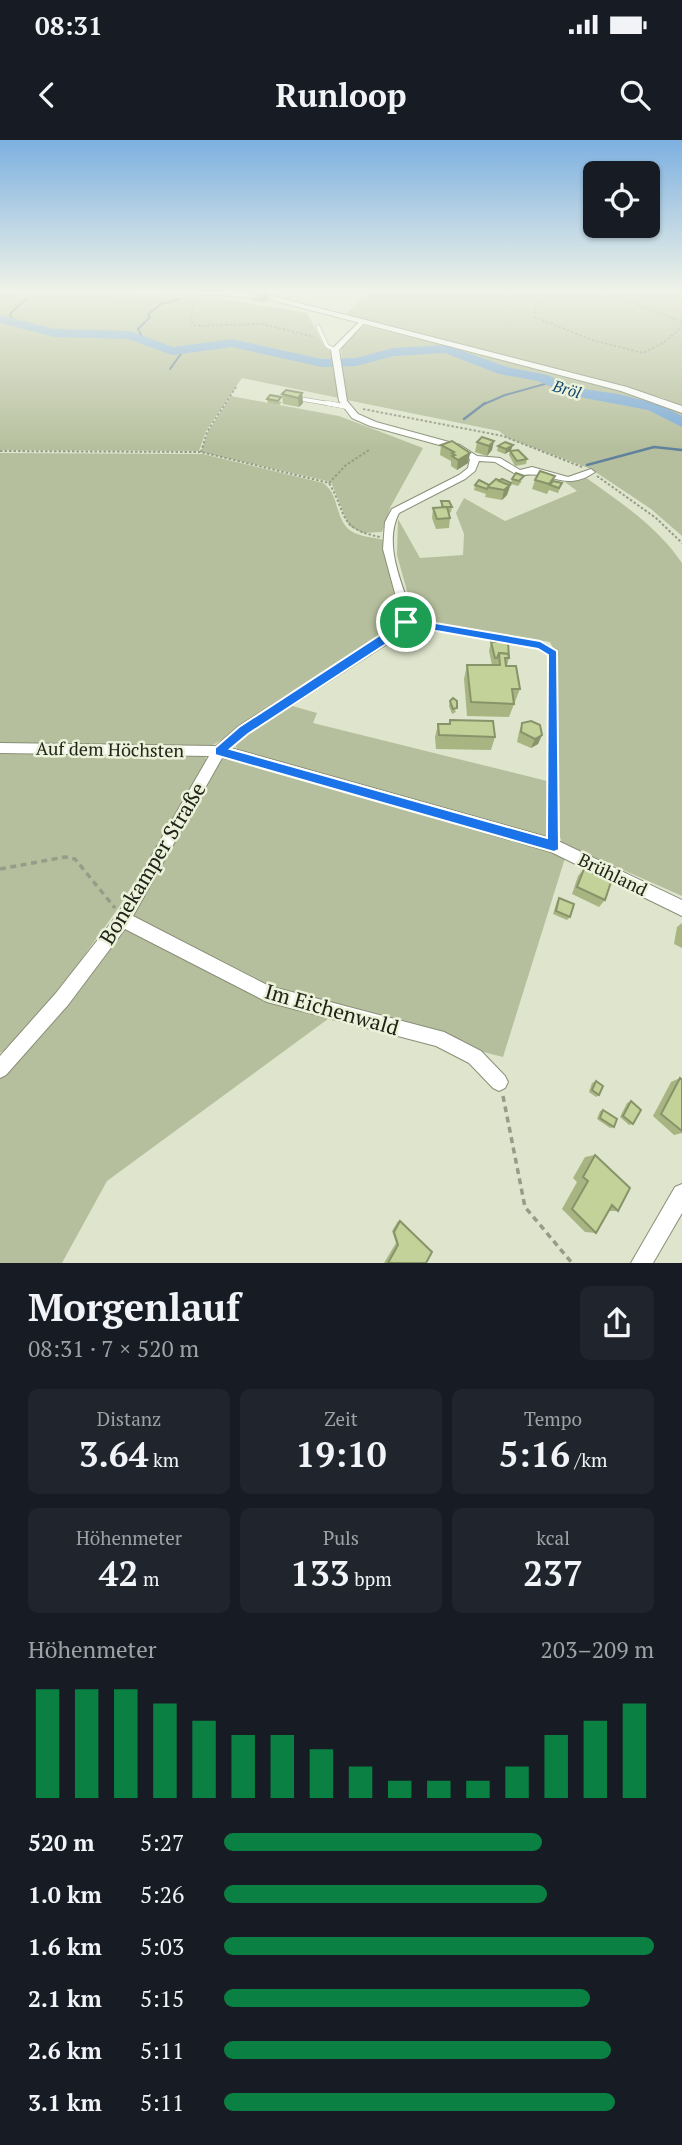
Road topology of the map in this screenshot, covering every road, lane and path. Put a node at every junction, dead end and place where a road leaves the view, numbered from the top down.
1 (325, 342) edge
2 (342, 342) edge
3 (445, 342) edge
4 (601, 342) edge
5 (664, 342) edge
6 (336, 353) junction
7 (236, 387) dead end
8 (286, 396) edge
9 (348, 407) junction
10 (682, 410) edge
11 (369, 450) dead end
12 (0, 451) edge
13 (201, 452) junction
14 (475, 458) junction
15 (591, 471) junction
16 (329, 484) junction
17 (387, 538) junction
18 (682, 543) edge
19 (406, 622) junction
20 (0, 748) edge
21 (219, 751) junction
22 (554, 846) junction
23 (0, 869) edge
24 (682, 908) edge
25 (123, 919) junction
26 (0, 1069) edge
27 (499, 1082) joint
28 (682, 1194) edge
29 (572, 1263) edge
30 (641, 1263) edge

1 - 6 lane
2 - 6 street
3 - 10 main road
4 - 5 path
6 - 9 street
7 - 13 path
8 - 9 lane
9 - 14 street
9 - 15 path
11 - 16 path
12 - 13 path
13 - 16 path
14 - 15 street
14 - 17 street
15 - 18 path
16 - 17 path
17 - 19 street
19 - 21 street, Bonekamper Straße
19 - 22 path
20 - 21 street, Auf dem Höchsten
21 - 22 street, Brühland
21 - 25 street, Bonekamper Straße
22 - 24 street, Brühland
23 - 25 path
25 - 26 street, Bonekamper Straße
25 - 27 street, Im Eichenwald
27 - 29 path
28 - 30 street

